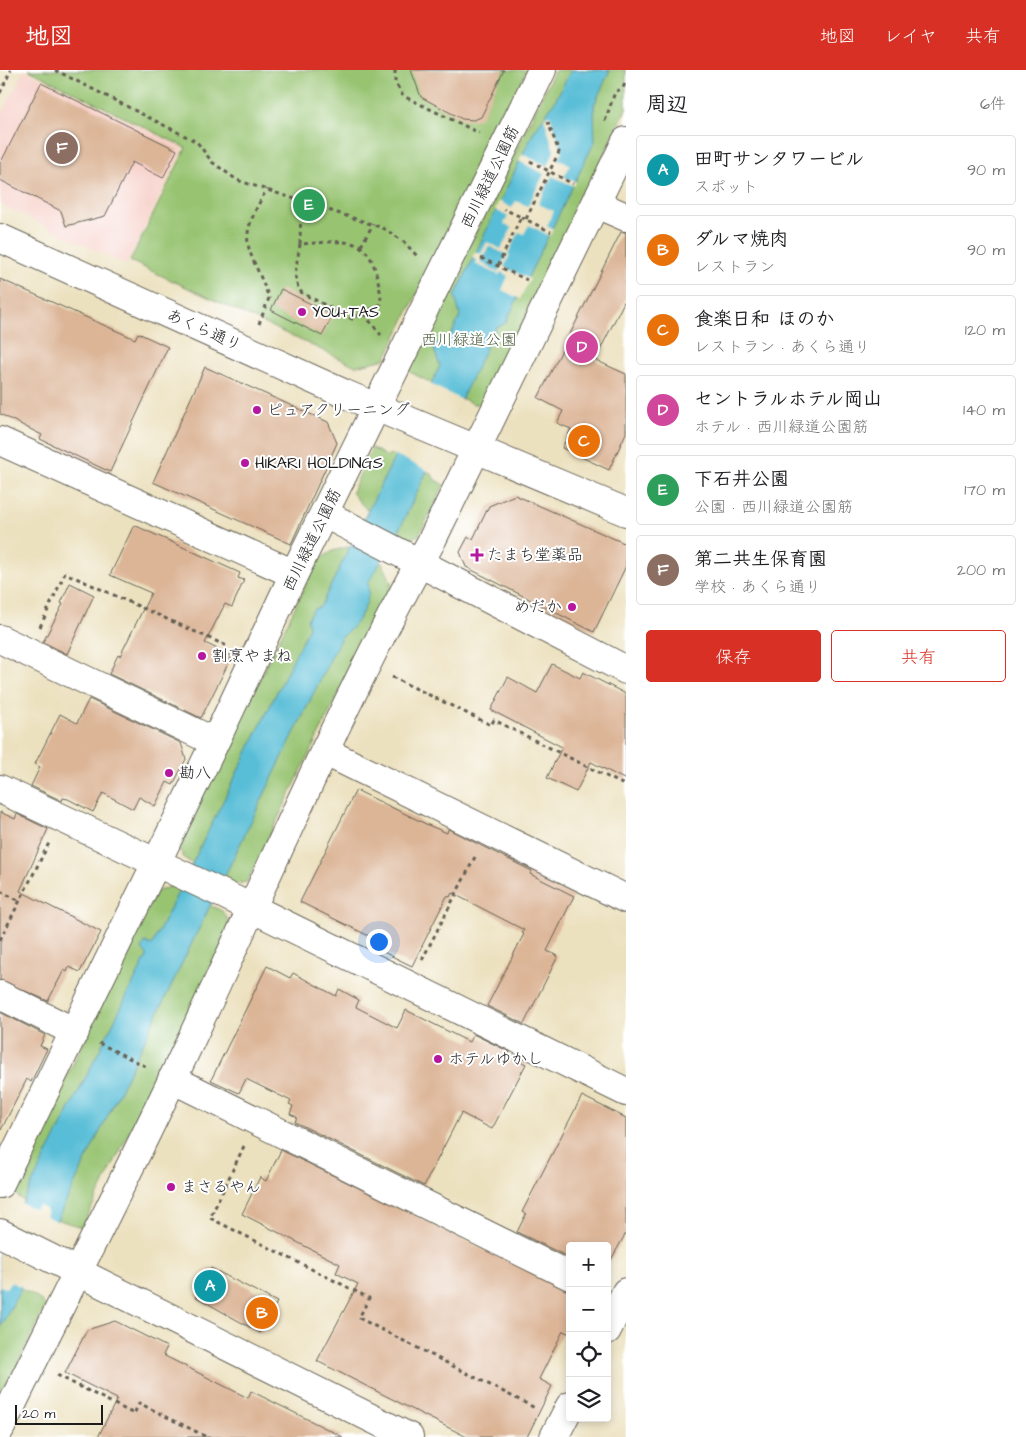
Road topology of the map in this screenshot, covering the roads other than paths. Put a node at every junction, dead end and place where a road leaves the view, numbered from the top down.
1 (542, 70) edge
2 (626, 141) edge
3 (596, 204) junction
4 (626, 217) edge
5 (0, 238) edge
6 (376, 407) junction
7 (0, 441) edge
8 (476, 449) junction
9 (626, 512) edge
10 (325, 514) junction
11 (420, 563) junction
12 (294, 574) junction
13 (0, 639) edge
14 (626, 670) edge
15 (215, 742) junction
16 (326, 752) junction
17 (0, 789) edge
18 (169, 868) junction
19 (626, 899) edge
20 (252, 908) junction
21 (0, 995) edge
22 (75, 1032) junction
23 (172, 1079) junction
24 (626, 1092) edge
25 (0, 1184) edge
26 (2, 1234) edge
27 (78, 1271) junction
28 (566, 1274) edge
29 (618, 1296) edge
30 (611, 1318) edge
31 (566, 1414) edge
32 (0, 1429) edge
33 (409, 1437) edge
34 (554, 1437) edge

1 - 6 street, 西川緑道公園筋
2 - 3 street
3 - 4 street
3 - 8 street
5 - 6 street, あくら通り
6 - 8 street, あくら通り
6 - 10 street, 西川緑道公園筋
7 - 12 street
8 - 9 street, あくら通り
8 - 11 street
10 - 11 street
10 - 12 street, 西川緑道公園筋
11 - 14 street
11 - 16 street
12 - 15 street, 西川緑道公園筋
13 - 15 street
15 - 18 street, 西川緑道公園筋
16 - 19 street
16 - 20 street
17 - 18 street
18 - 20 street
18 - 22 street, 西川緑道公園筋
20 - 23 street
20 - 24 street
21 - 22 street
22 - 25 street, 西川緑道公園筋
23 - 27 street
23 - 28 street
26 - 27 street
27 - 32 street
27 - 33 street
29 - 30 street
31 - 34 street

